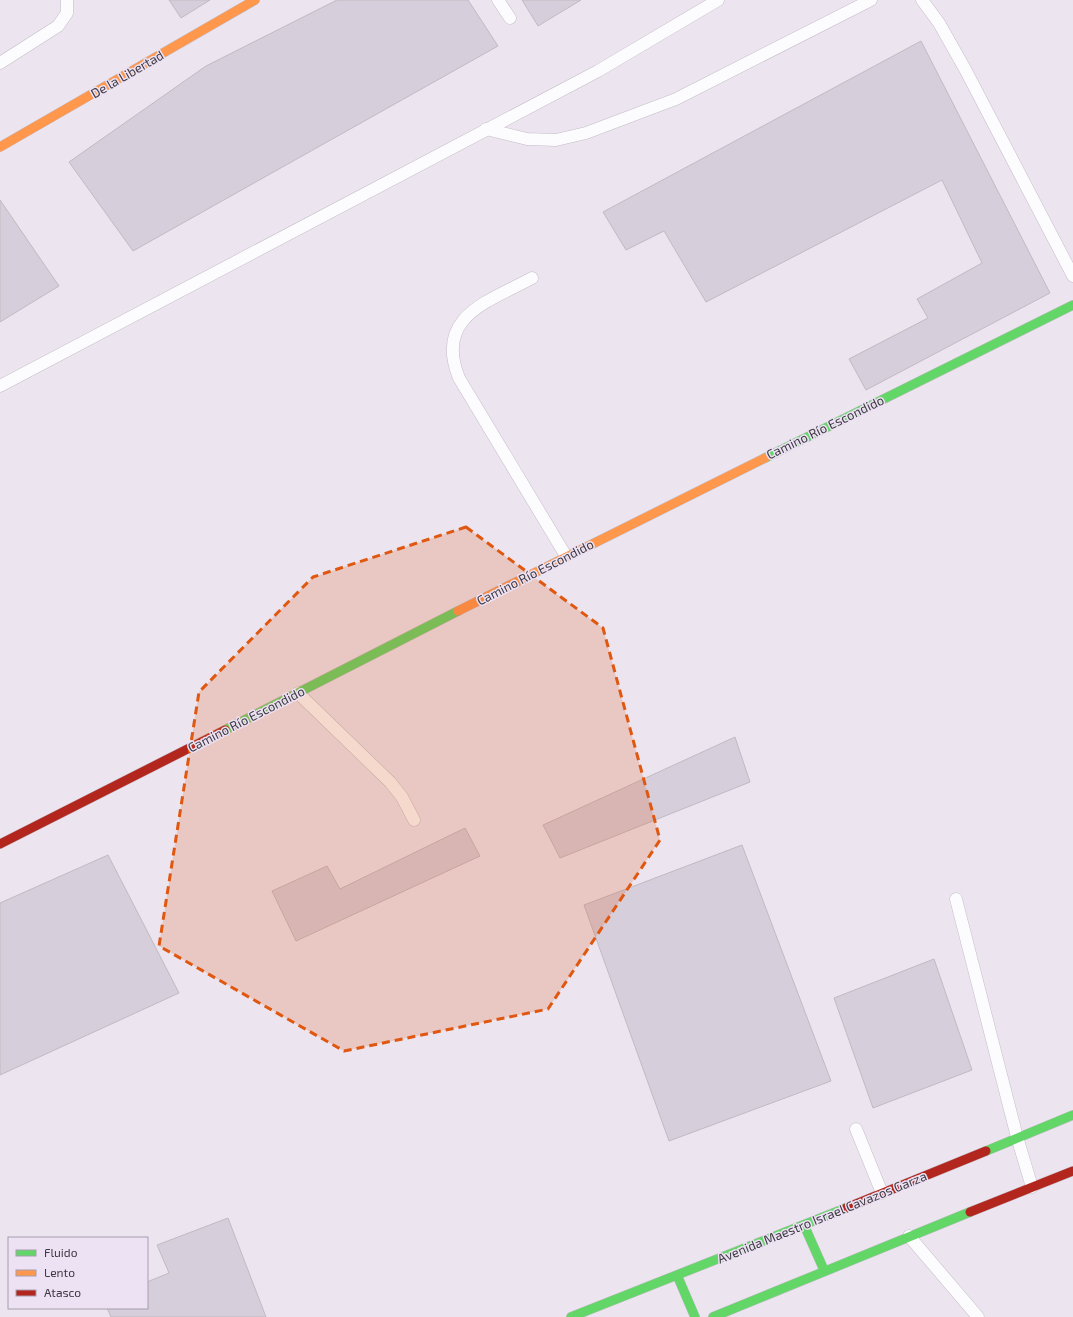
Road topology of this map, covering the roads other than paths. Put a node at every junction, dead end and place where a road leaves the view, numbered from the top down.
1 (67, 0) edge
2 (254, 0) edge
3 (498, 0) edge
4 (718, 0) edge
5 (871, 0) edge
6 (922, 0) edge
7 (510, 18) dead end
8 (0, 63) edge
9 (486, 130) junction
10 (0, 148) edge
11 (1073, 276) edge
12 (532, 278) dead end
13 (1073, 305) edge
14 (0, 386) edge
15 (566, 556) junction
16 (298, 693) junction
17 (414, 820) dead end
18 (0, 844) edge
19 (956, 899) dead end
20 (1073, 1115) edge
21 (856, 1129) dead end
22 (1017, 1137) junction
23 (1073, 1171) edge
24 (1032, 1187) junction
25 (882, 1194) junction
26 (804, 1225) junction
27 (909, 1236) junction
28 (824, 1270) junction
29 (677, 1275) junction
30 (571, 1317) edge
31 (695, 1317) edge
32 (713, 1317) edge
33 (978, 1317) edge

1 - 8 lane
2 - 10 street, De la Libertad
3 - 7 lane
4 - 9 lane
5 - 9 lane
6 - 11 lane
9 - 14 lane
12 - 15 lane
13 - 15 street, Camino Río Escondido
15 - 16 street, Camino Río Escondido
16 - 17 lane
16 - 18 street, Camino Río Escondido
19 - 22 lane
20 - 22 street, Avenida Maestro Israel Cavazos Garza
21 - 25 lane
22 - 24 lane
22 - 25 street, Avenida Maestro Israel Cavazos Garza
23 - 24 street
24 - 27 street
25 - 26 street, Avenida Maestro Israel Cavazos Garza
26 - 28 street
26 - 29 street, Avenida Maestro Israel Cavazos Garza
27 - 28 street
27 - 33 lane
28 - 32 street
29 - 30 street, Avenida Maestro Israel Cavazos Garza
29 - 31 street

